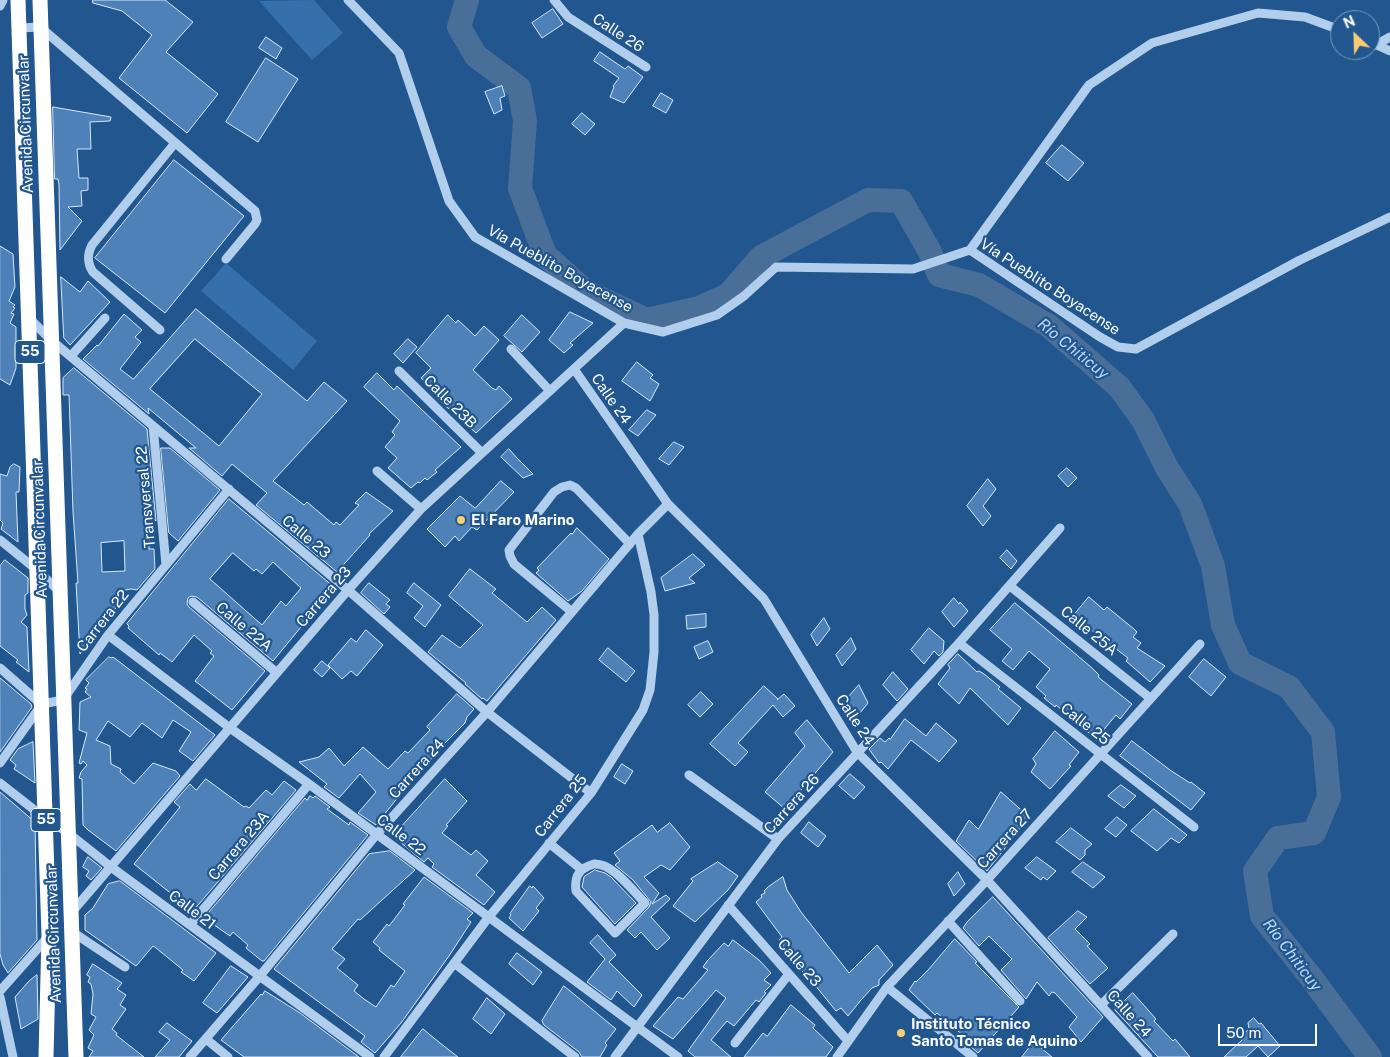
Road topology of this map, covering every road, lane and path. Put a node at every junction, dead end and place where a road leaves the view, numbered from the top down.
1 (3, 0) edge
2 (18, 0) edge
3 (40, 0) edge
4 (348, 0) edge
5 (554, 0) edge
6 (0, 6) edge
7 (1330, 26) edge
8 (40, 27) junction
9 (19, 28) junction
10 (646, 67) dead end
11 (176, 143) junction
12 (1390, 217) edge
13 (970, 250) junction
14 (226, 259) dead end
15 (29, 318) junction
16 (105, 318) dead end
17 (624, 323) junction
18 (160, 330) dead end
19 (51, 340) junction
20 (511, 349) dead end
21 (71, 356) junction
22 (574, 369) junction
23 (399, 371) dead end
24 (550, 391) junction
25 (153, 426) junction
26 (482, 453) junction
27 (376, 471) dead end
28 (229, 489) junction
29 (668, 504) junction
30 (421, 509) junction
31 (1060, 528) dead end
32 (638, 534) junction
33 (0, 540) edge
34 (630, 544) junction
35 (166, 565) junction
36 (37, 570) junction
37 (1010, 586) junction
38 (348, 590) junction
39 (59, 591) junction
40 (193, 602) dead end
41 (572, 612) junction
42 (108, 635) junction
43 (959, 643) junction
44 (1200, 644) dead end
45 (0, 668) edge
46 (277, 673) junction
47 (1150, 698) junction
48 (63, 700) junction
49 (42, 704) junction
50 (487, 712) junction
51 (230, 728) junction
52 (857, 752) junction
53 (1100, 754) junction
54 (0, 763) edge
55 (689, 775) dead end
56 (0, 783) edge
57 (309, 784) junction
58 (591, 793) junction
59 (46, 819) junction
60 (1194, 826) dead end
61 (68, 832) junction
62 (377, 834) junction
63 (778, 838) junction
64 (549, 844) junction
65 (111, 867) junction
66 (581, 869) junction
67 (986, 880) junction
68 (728, 905) junction
69 (70, 914) junction
70 (488, 918) junction
71 (948, 921) junction
72 (190, 925) junction
73 (71, 931) junction
74 (1173, 934) dead end
75 (50, 935) junction
76 (454, 963) junction
77 (125, 967) dead end
78 (789, 974) junction
79 (260, 977) junction
80 (887, 987) junction
81 (0, 991) edge
82 (0, 997) edge
83 (1020, 1001) dead end
84 (1102, 1004) junction
85 (637, 1027) junction
86 (206, 1039) junction
87 (848, 1040) junction
88 (735, 1042) dead end
89 (13, 1057) edge
90 (46, 1057) edge
91 (76, 1057) edge
92 (190, 1057) edge
93 (228, 1057) edge
94 (370, 1057) edge
95 (384, 1057) edge
96 (575, 1057) edge
97 (615, 1057) edge
98 (678, 1057) edge
99 (837, 1057) edge
100 (973, 1057) edge
101 (1148, 1057) edge

1 - 6 street
2 - 9 highway, Avenida Circunvalar / 55
3 - 8 highway, Avenida Circunvalar / 55
4 - 17 street, Vía Pueblito Boyacense
5 - 10 street, Calle 26
7 - 13 street
8 - 9 street
8 - 11 street
8 - 19 highway, Avenida Circunvalar / 55
9 - 15 highway, Avenida Circunvalar / 55
11 - 14 street
11 - 18 street
12 - 13 street, Vía Pueblito Boyacense
13 - 17 street, Vía Pueblito Boyacense
15 - 19 street, Calle 23
15 - 36 highway, Avenida Circunvalar / 55
16 - 21 street
17 - 22 street, Carrera 23
19 - 21 street, Calle 23
19 - 39 highway, Avenida Circunvalar / 55
20 - 24 street
21 - 25 street, Calle 23
22 - 24 street, Carrera 23
22 - 29 street, Calle 24
23 - 26 street, Calle 23B
24 - 26 street, Carrera 23
25 - 28 street, Calle 23
25 - 35 street, Transversal 22
26 - 30 street, Carrera 23
27 - 30 street
28 - 35 street, Carrera 22
28 - 38 street, Calle 23
29 - 32 street, Carrera 24
29 - 52 street, Calle 24
30 - 38 street, Carrera 23
31 - 37 street, Carrera 26
32 - 34 street, Carrera 24
32 - 58 street, Carrera 25
33 - 36 street
34 - 41 street, Carrera 24
34 - 41 street
35 - 42 street, Carrera 22
36 - 39 street
36 - 49 highway, Avenida Circunvalar / 55
37 - 43 street, Carrera 26
37 - 47 street, Calle 25A
38 - 46 street, Carrera 23
38 - 50 street, Calle 23
39 - 48 highway, Avenida Circunvalar / 55
40 - 46 street, Calle 22A
41 - 50 street, Carrera 24
42 - 48 street, Carrera 22
42 - 51 street, Calle 22
43 - 52 street, Carrera 26
43 - 53 street, Calle 25
44 - 47 street, Carrera 27
45 - 49 street
46 - 51 street, Carrera 23
47 - 53 street, Carrera 27
48 - 49 street
48 - 61 highway, Avenida Circunvalar / 55
49 - 54 street
49 - 59 highway, Avenida Circunvalar / 55
50 - 58 street, Calle 23
50 - 62 street, Carrera 24
51 - 57 street, Calle 22
51 - 65 street, Carrera 23
52 - 63 street, Carrera 26
52 - 67 street, Calle 24
53 - 60 street, Calle 25
53 - 67 street, Carrera 27
55 - 63 street
56 - 59 street, Calle 21
57 - 62 street, Calle 22
57 - 72 street, Carrera 23A
58 - 64 street, Carrera 25
59 - 61 street, Calle 21
59 - 75 highway, Avenida Circunvalar / 55
61 - 65 street, Calle 21
61 - 69 highway, Avenida Circunvalar / 55
62 - 70 street, Calle 22
62 - 79 street, Carrera 24
63 - 68 street, Carrera 26
64 - 66 street
64 - 70 street, Carrera 25
65 - 69 street, Carrera 23
65 - 72 street, Calle 21
66 - 66 street
67 - 71 street, Carrera 27
67 - 84 street, Calle 24
68 - 78 street, Calle 23
68 - 85 street, Carrera 26
69 - 73 highway, Avenida Circunvalar / 55
70 - 76 street, Carrera 25
70 - 85 street, Calle 22
71 - 80 street, Carrera 27
71 - 83 street
72 - 79 street, Calle 21
73 - 77 street
73 - 91 highway, Avenida Circunvalar / 55
74 - 84 street
75 - 81 street
75 - 90 highway, Avenida Circunvalar / 55
76 - 95 street, Carrera 25
76 - 96 street
78 - 87 street, Calle 23
78 - 88 street
79 - 86 street, Carrera 24
79 - 94 street, Calle 21
80 - 87 street, Carrera 27
80 - 100 street
82 - 89 street
84 - 101 street, Calle 24
85 - 97 street, Carrera 26
85 - 98 street, Calle 22
86 - 92 street, Carrera 24
86 - 93 street
87 - 99 street, Carrera 27

